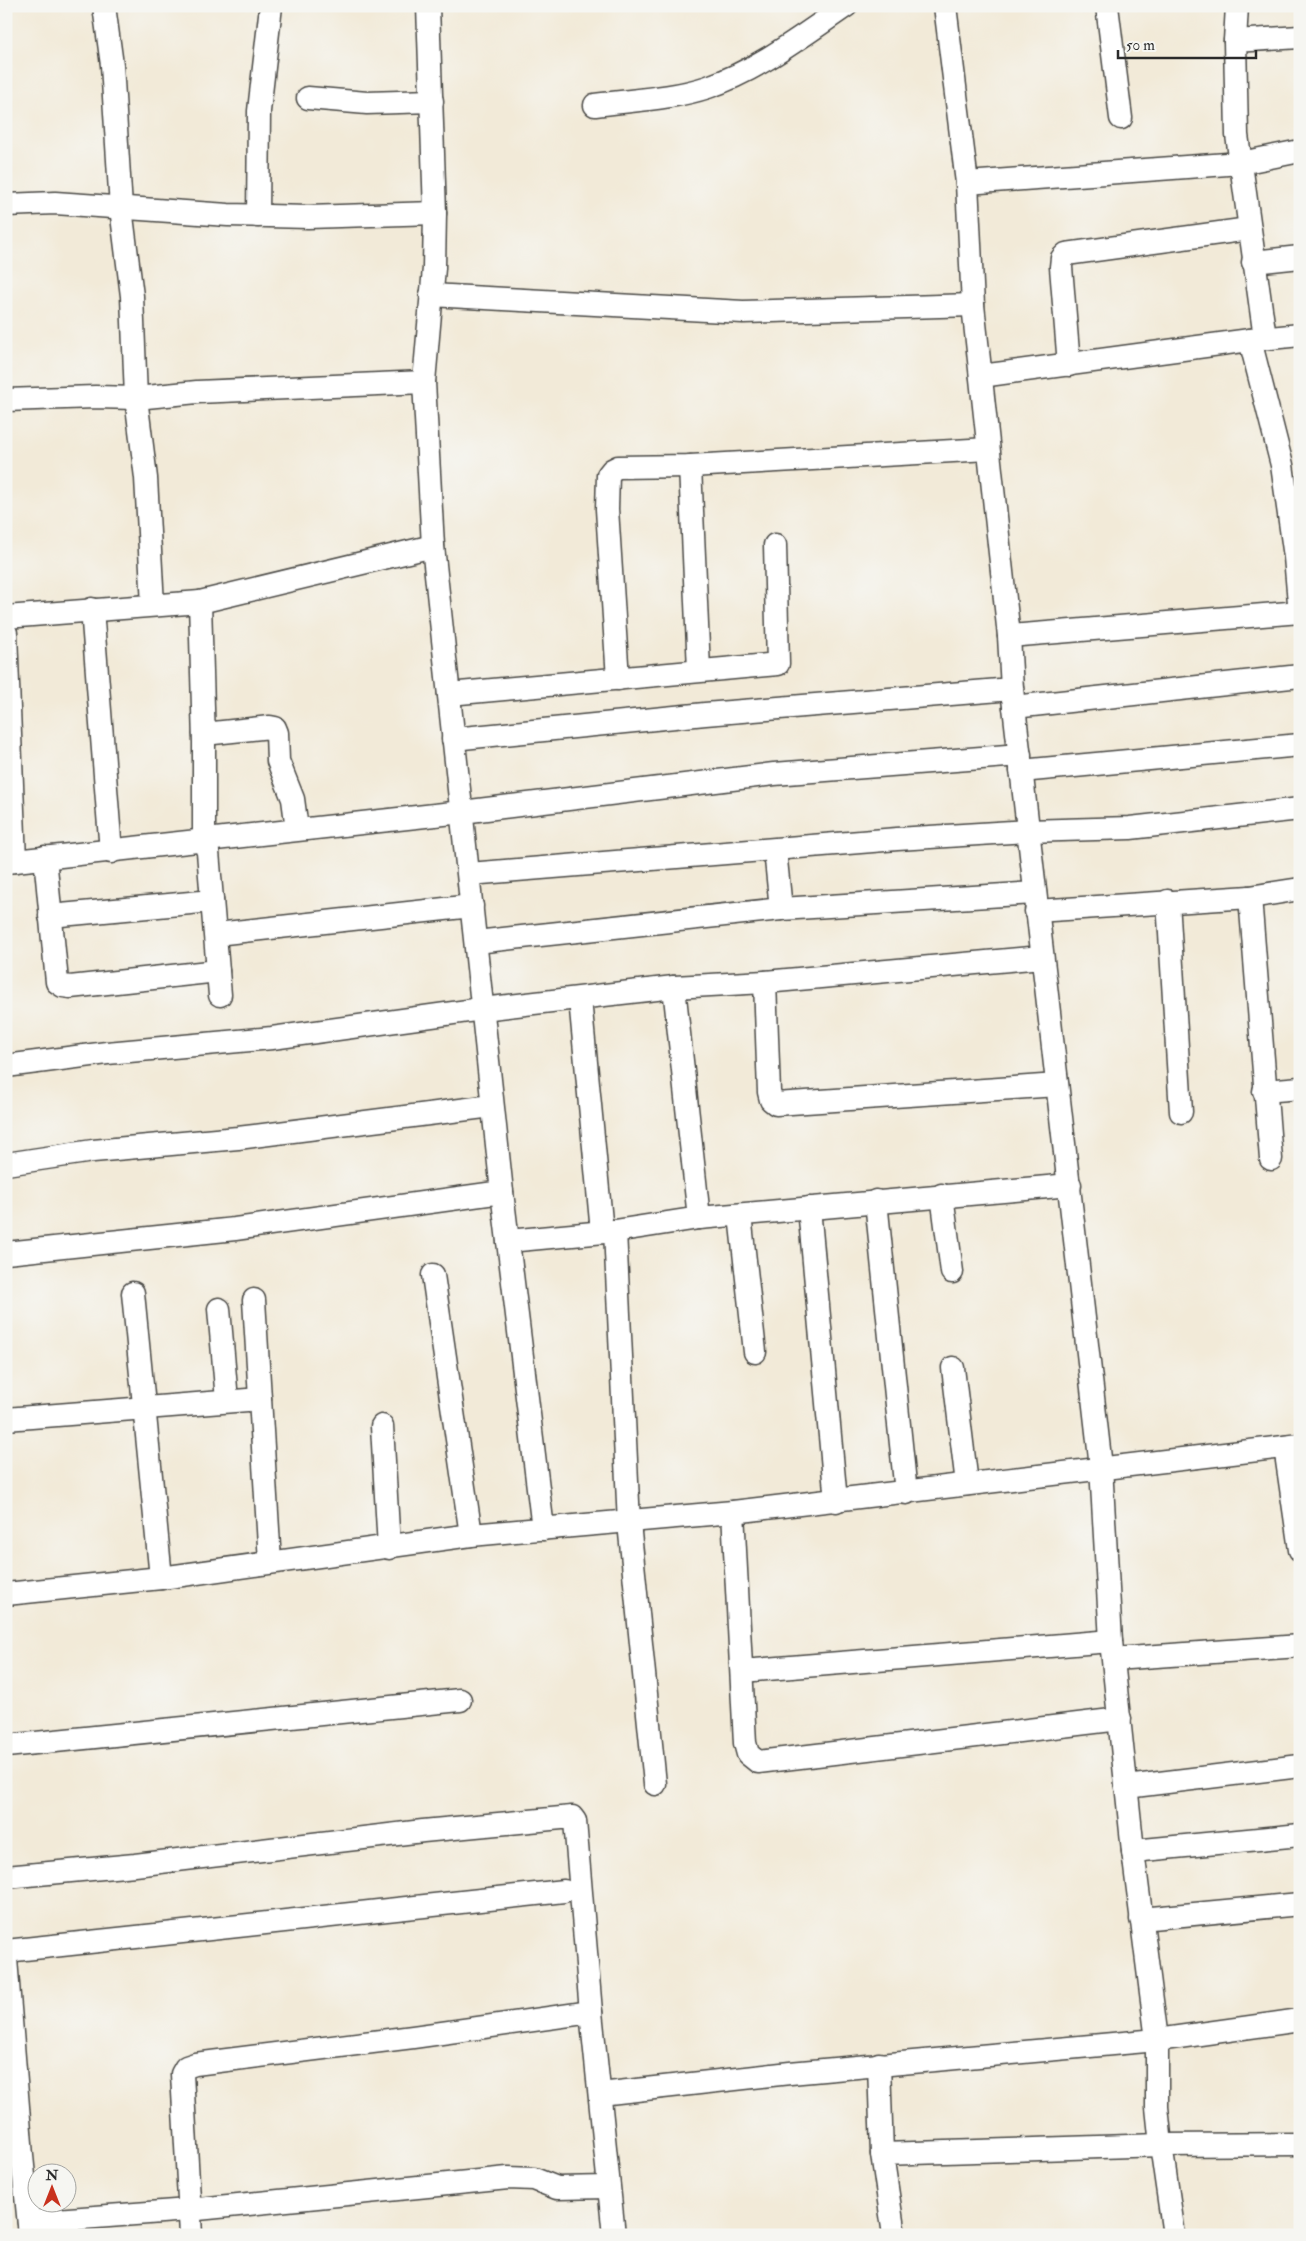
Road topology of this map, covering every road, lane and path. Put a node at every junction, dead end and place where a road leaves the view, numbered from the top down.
1 (104, 6) edge
2 (271, 6) edge
3 (428, 6) edge
4 (846, 6) edge
5 (944, 6) edge
6 (1107, 6) edge
7 (1236, 6) edge
8 (1300, 37) edge
9 (1235, 42) junction
10 (308, 98) dead end
11 (432, 101) junction
12 (595, 105) dead end
13 (1121, 118) dead end
14 (1300, 152) edge
15 (1241, 163) junction
16 (967, 183) junction
17 (6, 205) edge
18 (121, 208) junction
19 (436, 213) junction
20 (258, 216) junction
21 (1249, 229) junction
22 (1300, 257) edge
23 (1253, 262) junction
24 (431, 295) junction
25 (973, 305) junction
26 (1300, 335) edge
27 (1258, 339) junction
28 (1069, 365) junction
29 (980, 376) junction
30 (424, 382) junction
31 (136, 398) junction
32 (6, 400) edge
33 (988, 449) junction
34 (690, 466) junction
35 (775, 545) dead end
36 (433, 546) junction
37 (200, 602) junction
38 (153, 605) junction
39 (92, 609) junction
40 (1300, 613) edge
41 (6, 617) edge
42 (6, 634) edge
43 (1009, 636) junction
44 (699, 670) junction
45 (1300, 676) edge
46 (618, 679) junction
47 (449, 694) junction
48 (1013, 698) junction
49 (204, 734) junction
50 (453, 739) junction
51 (1300, 745) edge
52 (1020, 763) junction
53 (1300, 809) edge
54 (462, 812) junction
55 (297, 829) junction
56 (1027, 831) junction
57 (204, 842) junction
58 (775, 850) junction
59 (111, 852) junction
60 (44, 857) junction
61 (10, 862) edge
62 (469, 874) junction
63 (1300, 889) edge
64 (1250, 897) junction
65 (212, 901) junction
66 (1168, 901) junction
67 (1035, 902) junction
68 (472, 906) junction
69 (781, 909) junction
70 (50, 916) junction
71 (216, 934) junction
72 (476, 942) junction
73 (1042, 957) junction
74 (218, 971) junction
75 (764, 982) junction
76 (674, 987) junction
77 (220, 995) dead end
78 (580, 999) junction
79 (482, 1009) junction
80 (6, 1066) edge
81 (1057, 1085) junction
82 (1300, 1088) edge
83 (1264, 1091) junction
84 (492, 1106) junction
85 (1181, 1112) dead end
86 (1271, 1159) dead end
87 (6, 1164) edge
88 (1070, 1185) junction
89 (502, 1192) junction
90 (942, 1195) junction
91 (876, 1201) junction
92 (809, 1208) junction
93 (740, 1215) junction
94 (699, 1218) junction
95 (608, 1232) junction
96 (508, 1241) junction
97 (6, 1253) edge
98 (952, 1272) dead end
99 (433, 1275) dead end
100 (133, 1293) dead end
101 (254, 1300) dead end
102 (219, 1309) dead end
103 (755, 1352) dead end
104 (953, 1368) dead end
105 (260, 1399) junction
106 (227, 1400) junction
107 (144, 1409) junction
108 (6, 1419) edge
109 (382, 1426) dead end
110 (1293, 1446) edge
111 (1102, 1467) junction
112 (967, 1484) junction
113 (906, 1493) junction
114 (836, 1500) junction
115 (733, 1512) junction
116 (629, 1523) junction
117 (544, 1529) junction
118 (471, 1535) junction
119 (389, 1548) junction
120 (1300, 1550) edge
121 (270, 1562) junction
122 (161, 1578) junction
123 (6, 1594) edge
124 (1300, 1646) edge
125 (1113, 1650) junction
126 (742, 1671) junction
127 (460, 1700) dead end
128 (1120, 1719) junction
129 (6, 1746) edge
130 (1300, 1766) edge
131 (655, 1784) dead end
132 (1126, 1787) junction
133 (1300, 1835) edge
134 (1134, 1851) junction
135 (6, 1878) edge
136 (564, 1891) dead end
137 (1300, 1904) edge
138 (1141, 1919) junction
139 (6, 1950) edge
140 (6, 1958) edge
141 (591, 2012) junction
142 (1300, 2020) edge
143 (1157, 2040) junction
144 (879, 2064) junction
145 (600, 2094) junction
146 (1300, 2144) edge
147 (1161, 2145) junction
148 (882, 2154) junction
149 (14, 2156) edge
150 (608, 2187) junction
151 (188, 2210) junction
152 (29, 2228) edge
153 (191, 2235) edge
154 (614, 2235) edge
155 (894, 2235) edge
156 (1174, 2235) edge

1 - 18 street
2 - 20 street
3 - 11 street
4 - 12 street
5 - 16 street
6 - 13 street
7 - 9 street
8 - 9 street
9 - 15 street
10 - 11 street
11 - 19 street
14 - 15 street
15 - 16 street
15 - 21 street
16 - 25 street
17 - 18 street
18 - 20 street
18 - 31 street
19 - 20 street
19 - 24 street
21 - 23 street
21 - 28 street
22 - 23 street
23 - 27 street
24 - 25 street
24 - 30 street
25 - 29 street
26 - 27 street
27 - 28 street
27 - 40 street
28 - 29 street
29 - 33 street
30 - 31 street
30 - 36 street
31 - 32 street
31 - 38 street
33 - 34 street
33 - 43 street
34 - 44 street
34 - 46 street
35 - 44 street
36 - 37 street
36 - 47 street
37 - 38 street
37 - 49 street
38 - 39 street
39 - 41 street
39 - 59 street
40 - 43 street
42 - 61 street
43 - 48 street
44 - 46 street
45 - 48 street
46 - 47 street
47 - 50 street
48 - 50 street
48 - 52 street
49 - 55 street
49 - 57 street
50 - 54 street
51 - 52 street
52 - 54 street
52 - 56 street
53 - 56 street
54 - 55 street
54 - 62 street
55 - 57 street
56 - 58 street
56 - 67 street
57 - 59 street
57 - 65 street
58 - 62 street
58 - 69 street
59 - 60 street
60 - 61 street
60 - 70 street
62 - 68 street
63 - 64 street
64 - 66 street
64 - 83 street
65 - 70 street
65 - 71 street
66 - 67 street
66 - 85 street
67 - 69 street
67 - 73 street
68 - 71 street
68 - 72 street
69 - 72 street
70 - 74 street
71 - 74 street
72 - 79 street
73 - 75 street
73 - 81 street
74 - 77 street
75 - 76 street
75 - 81 street
76 - 78 street
76 - 94 street
78 - 79 street
78 - 95 street
79 - 80 street
79 - 84 street
81 - 88 street
82 - 83 street
83 - 86 street
84 - 87 street
84 - 89 street
88 - 90 street
88 - 111 street
89 - 96 street
89 - 97 street
90 - 91 street
90 - 98 street
91 - 92 street
91 - 113 street
92 - 93 street
92 - 114 street
93 - 94 street
93 - 103 street
94 - 95 street
95 - 96 street
95 - 116 street
96 - 117 street
99 - 118 street
100 - 107 street
101 - 105 street
102 - 106 street
104 - 112 street
105 - 106 street
105 - 121 street
106 - 107 street
107 - 108 street
107 - 122 street
109 - 119 street
110 - 111 street
110 - 120 street
111 - 112 street
111 - 125 street
112 - 113 street
113 - 114 street
114 - 115 street
115 - 116 street
115 - 126 street
116 - 117 street
116 - 131 street
117 - 118 street
118 - 119 street
119 - 121 street
121 - 122 street
122 - 123 street
124 - 125 street
125 - 126 street
125 - 128 street
126 - 128 street
127 - 129 street
128 - 132 street
130 - 132 street
132 - 134 street
133 - 134 street
134 - 138 street
135 - 141 street
136 - 139 street
137 - 138 street
138 - 143 street
140 - 149 street
141 - 145 street
141 - 151 street
142 - 143 street
143 - 144 street
143 - 147 street
144 - 145 street
144 - 148 street
145 - 150 street
146 - 147 street
147 - 148 street
147 - 156 street
148 - 155 street
149 - 152 street
150 - 151 street
150 - 154 street
151 - 152 street
151 - 153 street

